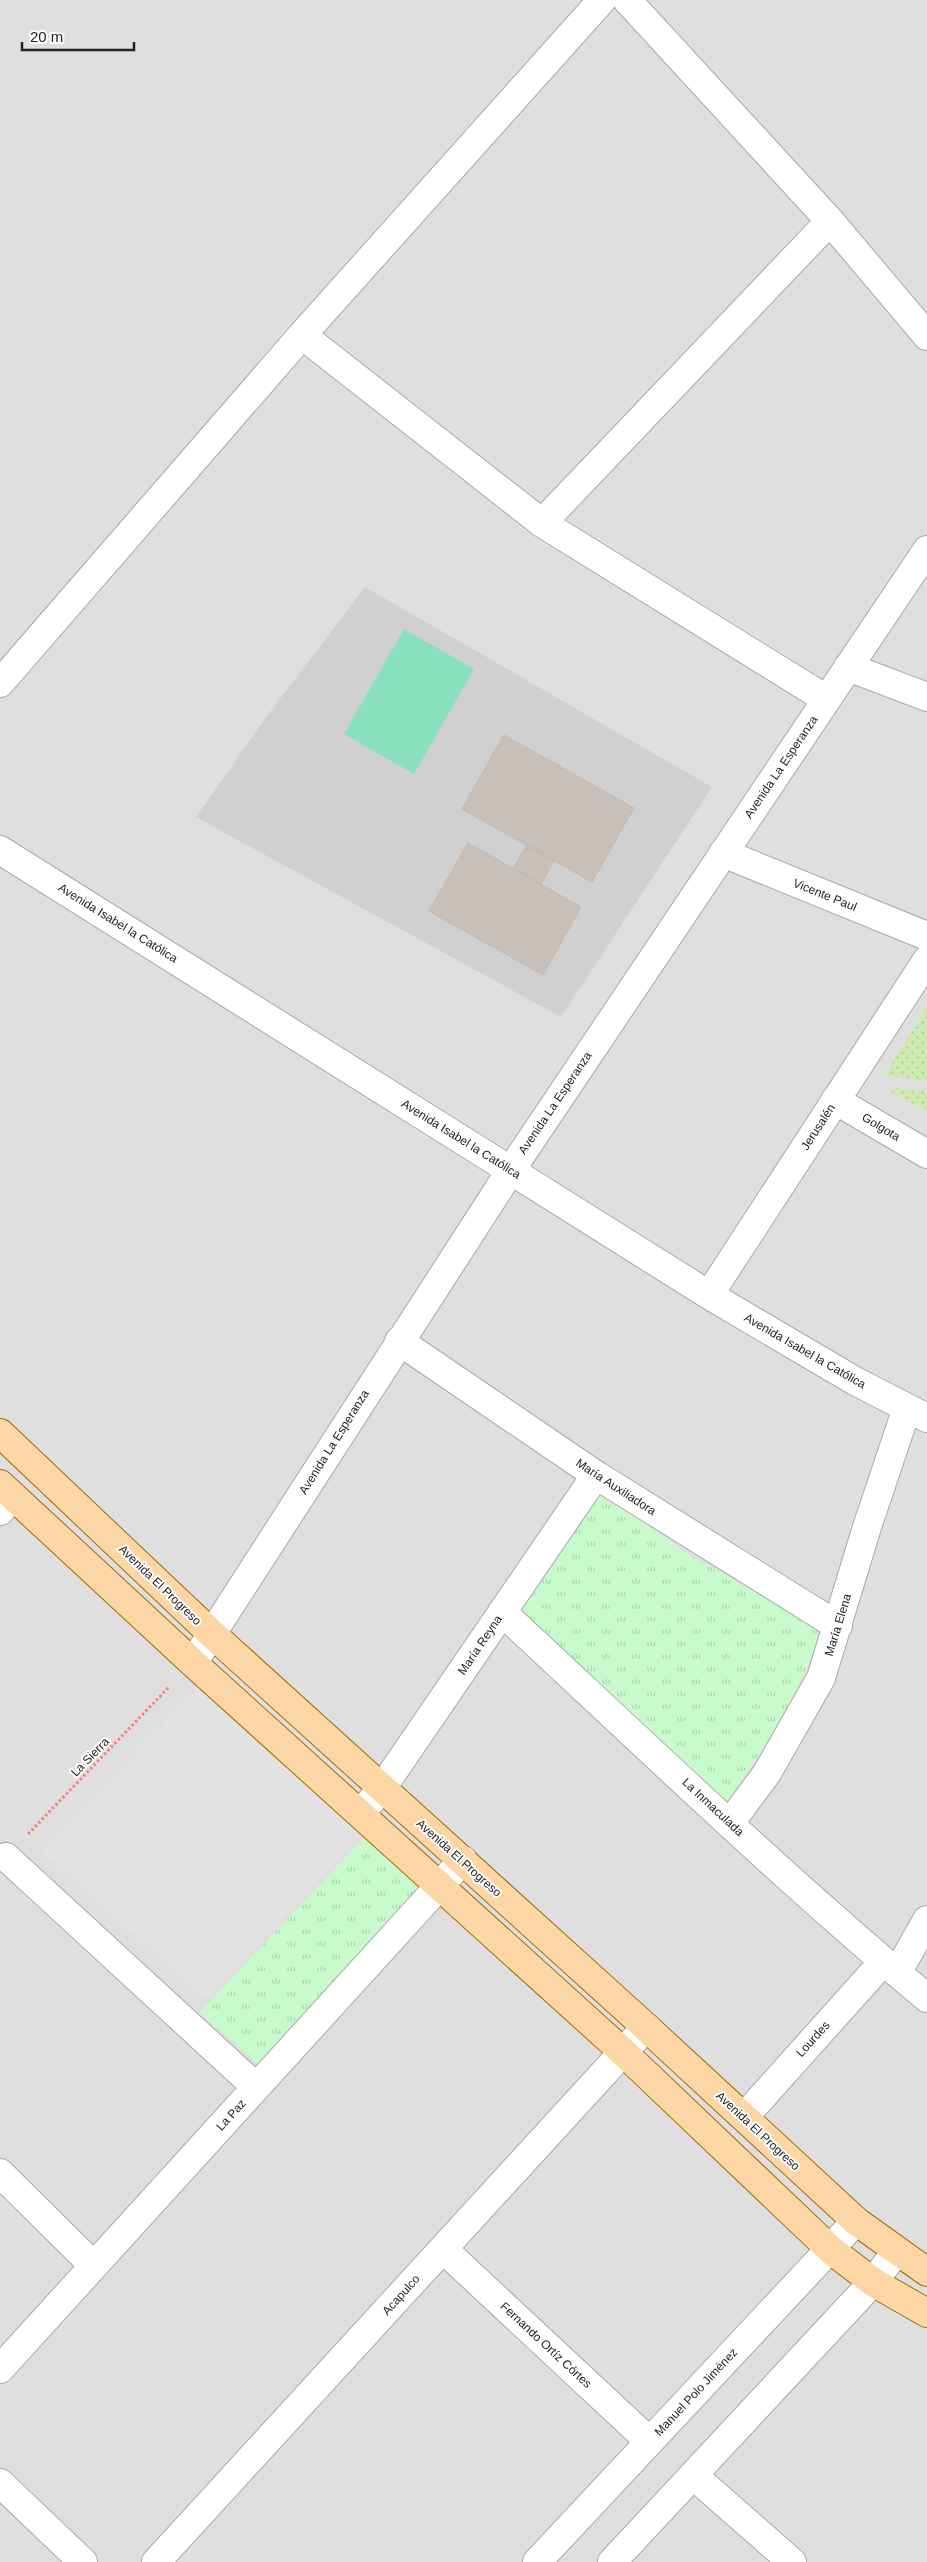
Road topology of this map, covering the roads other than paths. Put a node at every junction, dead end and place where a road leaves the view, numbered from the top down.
1 (602, 0) edge
2 (627, 0) edge
3 (830, 221) junction
4 (302, 335) junction
5 (927, 336) edge
6 (542, 523) junction
7 (927, 550) edge
8 (848, 667) junction
9 (0, 683) edge
10 (927, 697) edge
11 (826, 699) junction
12 (0, 850) edge
13 (723, 853) junction
14 (927, 936) edge
15 (927, 960) edge
16 (835, 1100) junction
17 (927, 1154) edge
18 (511, 1170) junction
19 (709, 1295) junction
20 (399, 1341) junction
21 (917, 1413) edge
22 (0, 1433) edge
23 (596, 1475) junction
24 (4, 1497) edge
25 (502, 1612) junction
26 (838, 1626) junction
27 (212, 1634) junction
28 (193, 1663) junction
29 (382, 1788) junction
30 (361, 1813) junction
31 (730, 1823) junction
32 (6, 1857) road end
33 (463, 1860) junction
34 (440, 1885) junction
35 (927, 1920) edge
36 (890, 1968) junction
37 (927, 1998) edge
38 (646, 2027) junction
39 (623, 2052) junction
40 (256, 2087) junction
41 (744, 2117) junction
42 (0, 2173) edge
43 (856, 2221) junction
44 (443, 2249) junction
45 (831, 2250) junction
46 (896, 2252) junction
47 (94, 2266) junction
48 (927, 2272) edge
49 (873, 2282) junction
50 (927, 2313) edge
51 (927, 2326) edge
52 (0, 2369) edge
53 (649, 2441) junction
54 (694, 2476) junction
55 (0, 2484) edge
56 (83, 2562) edge
57 (156, 2562) edge
58 (537, 2562) edge
59 (612, 2562) edge
60 (792, 2562) edge

1 - 4 street
2 - 3 street
3 - 5 street
3 - 6 street
4 - 6 street
4 - 9 street
6 - 11 street
7 - 8 street, Avenida La Esperanza
8 - 10 street
8 - 11 street, Avenida La Esperanza
11 - 13 street, Avenida La Esperanza
12 - 18 street, Avenida Isabel la Católica
13 - 14 street, Vicente Paul
13 - 18 street, Avenida La Esperanza
15 - 16 street, Jerusalén
16 - 17 street, Golgota
16 - 19 street, Jerusalén
18 - 19 street, Avenida Isabel la Católica
18 - 20 street, Avenida La Esperanza
19 - 21 street, Avenida Isabel la Católica
20 - 23 street, María Auxiliadora
20 - 27 street, Avenida La Esperanza
21 - 26 street, María Elena
22 - 27 main road, Avenida El Progreso
23 - 25 street, María Reyna
23 - 26 street, María Auxiliadora
24 - 28 main road
25 - 29 street, María Reyna
25 - 31 street, La Inmaculada
26 - 31 street, María Elena
27 - 28 street, Avenida La Esperanza
27 - 29 main road, Avenida El Progreso
28 - 30 main road
29 - 30 street, María Reyna
29 - 33 main road, Avenida El Progreso
30 - 34 main road
31 - 36 street, La Inmaculada
32 - 40 street
33 - 34 street, La Paz
33 - 38 main road, Avenida El Progreso
34 - 39 main road
34 - 40 street, La Paz
35 - 36 street, Lourdes
36 - 37 street, La Inmaculada
36 - 41 street, Lourdes
38 - 39 street, Acapulco
38 - 41 main road, Avenida El Progreso
39 - 44 street, Acapulco
39 - 45 main road
40 - 47 street, La Paz
41 - 43 main road, Avenida El Progreso
42 - 47 street
43 - 45 street, Manuel Polo Jiménez
43 - 46 main road, Avenida El Progreso
44 - 53 street, Fernando Ortíz Córtes
44 - 57 street, Acapulco
45 - 49 main road
45 - 53 street, Manuel Polo Jiménez
46 - 48 main road, Avenida El Progreso
46 - 49 street
47 - 52 street, La Paz
49 - 50 main road
49 - 51 street
49 - 54 street
53 - 58 street, Manuel Polo Jiménez
54 - 59 street
54 - 60 street
55 - 56 street

